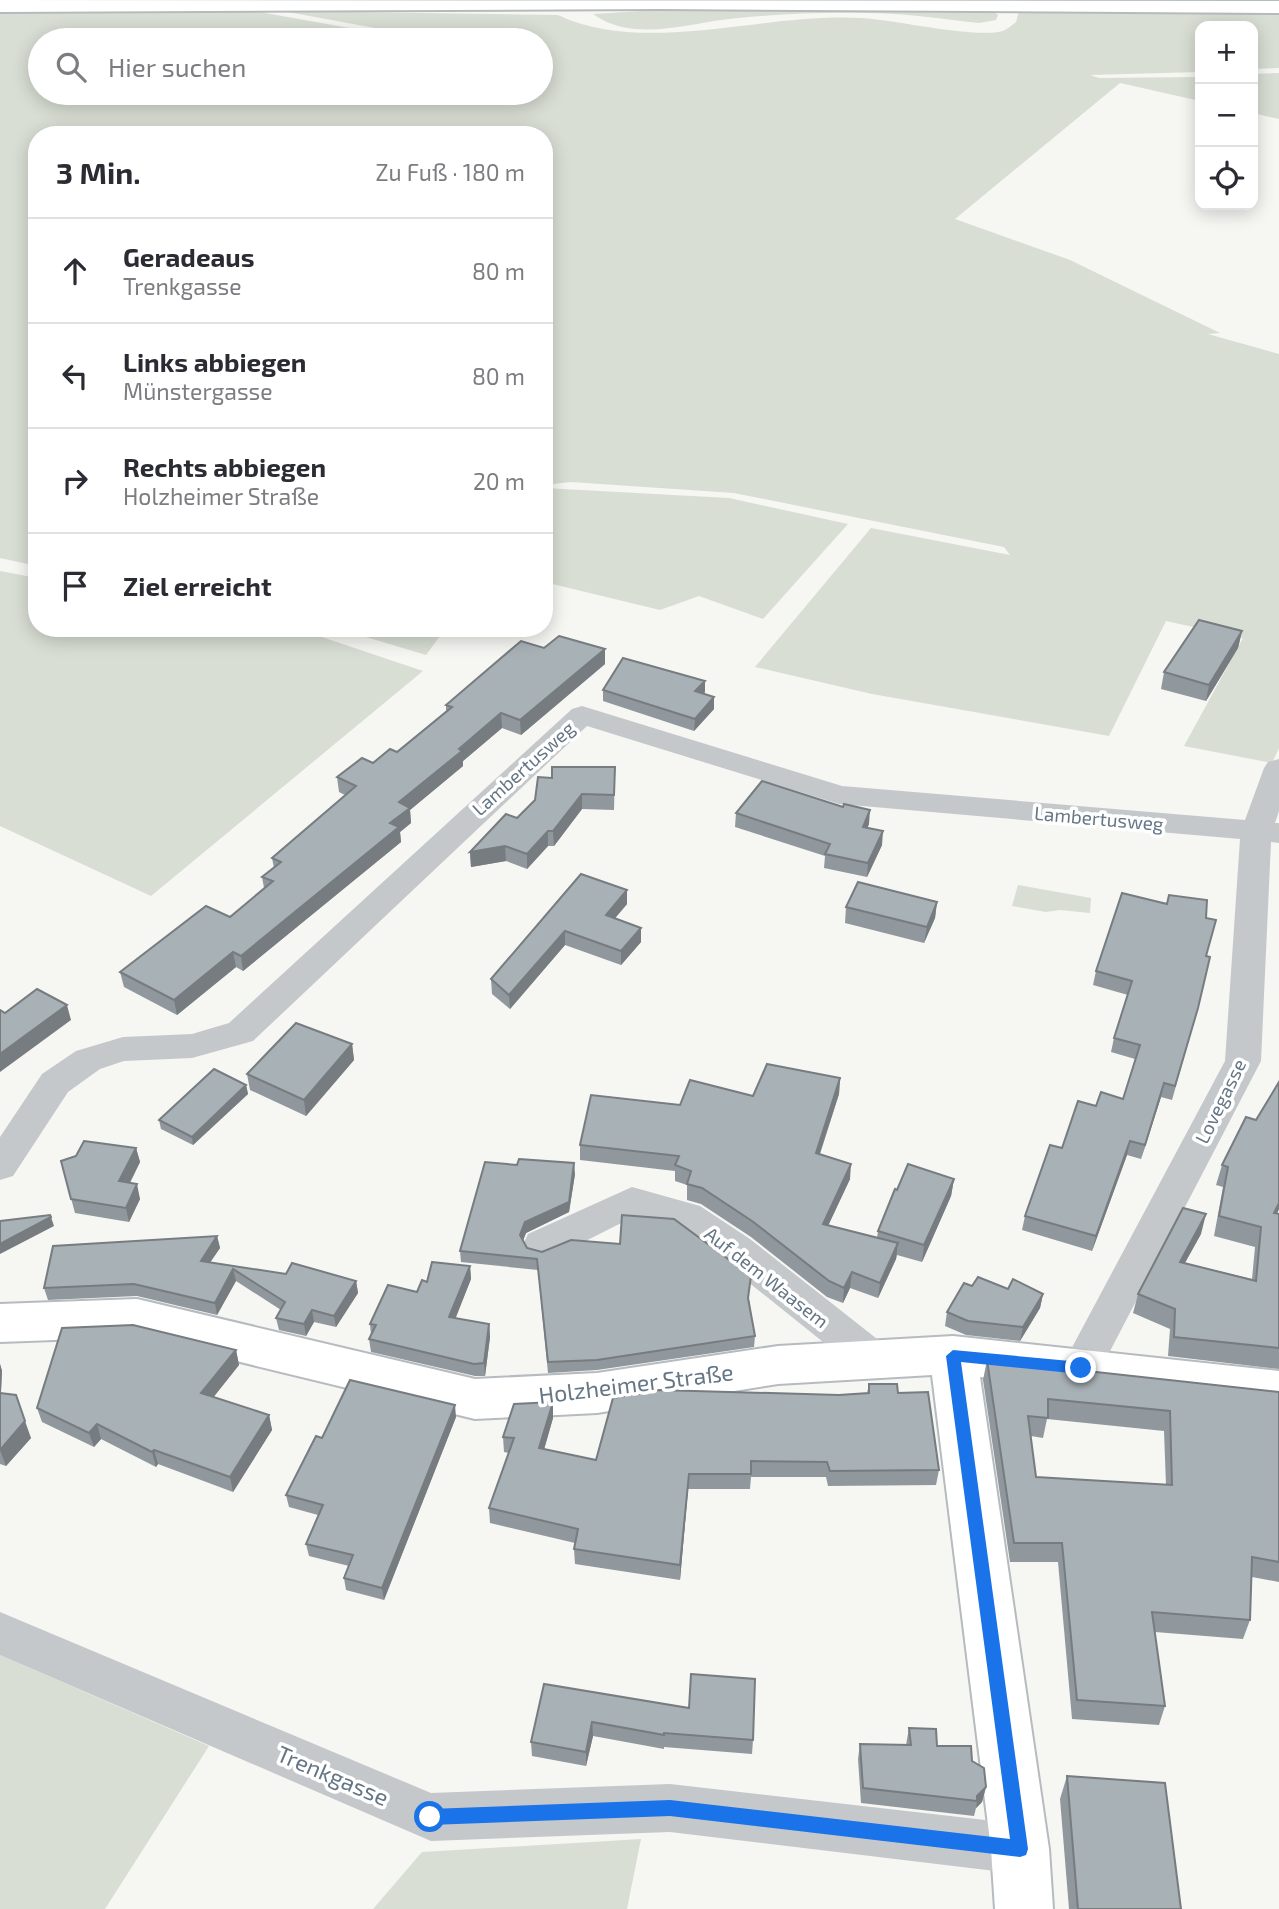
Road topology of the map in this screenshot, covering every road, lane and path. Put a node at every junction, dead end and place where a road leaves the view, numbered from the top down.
1 (0, 6) edge
2 (1279, 7) edge
3 (1279, 768) edge
4 (1268, 832) edge
5 (0, 1166) edge
6 (542, 1245) dead end
7 (0, 1322) edge
8 (953, 1356) junction
9 (872, 1358) junction
10 (1081, 1368) junction
11 (1279, 1391) edge
12 (0, 1633) edge
13 (1020, 1849) junction
14 (1024, 1909) edge

1 - 2 main road
3 - 4 street, Lovegasse
4 - 5 street, Lambertusweg
4 - 10 street, Lovegasse
6 - 9 street, Auf dem Waasem
7 - 9 main road, Holzheimer Straße
8 - 9 main road, Holzheimer Straße
8 - 10 main road, Holzheimer Straße
8 - 13 main road
10 - 11 main road, Holzheimer Straße
12 - 13 street, Trenkgasse
13 - 14 main road

